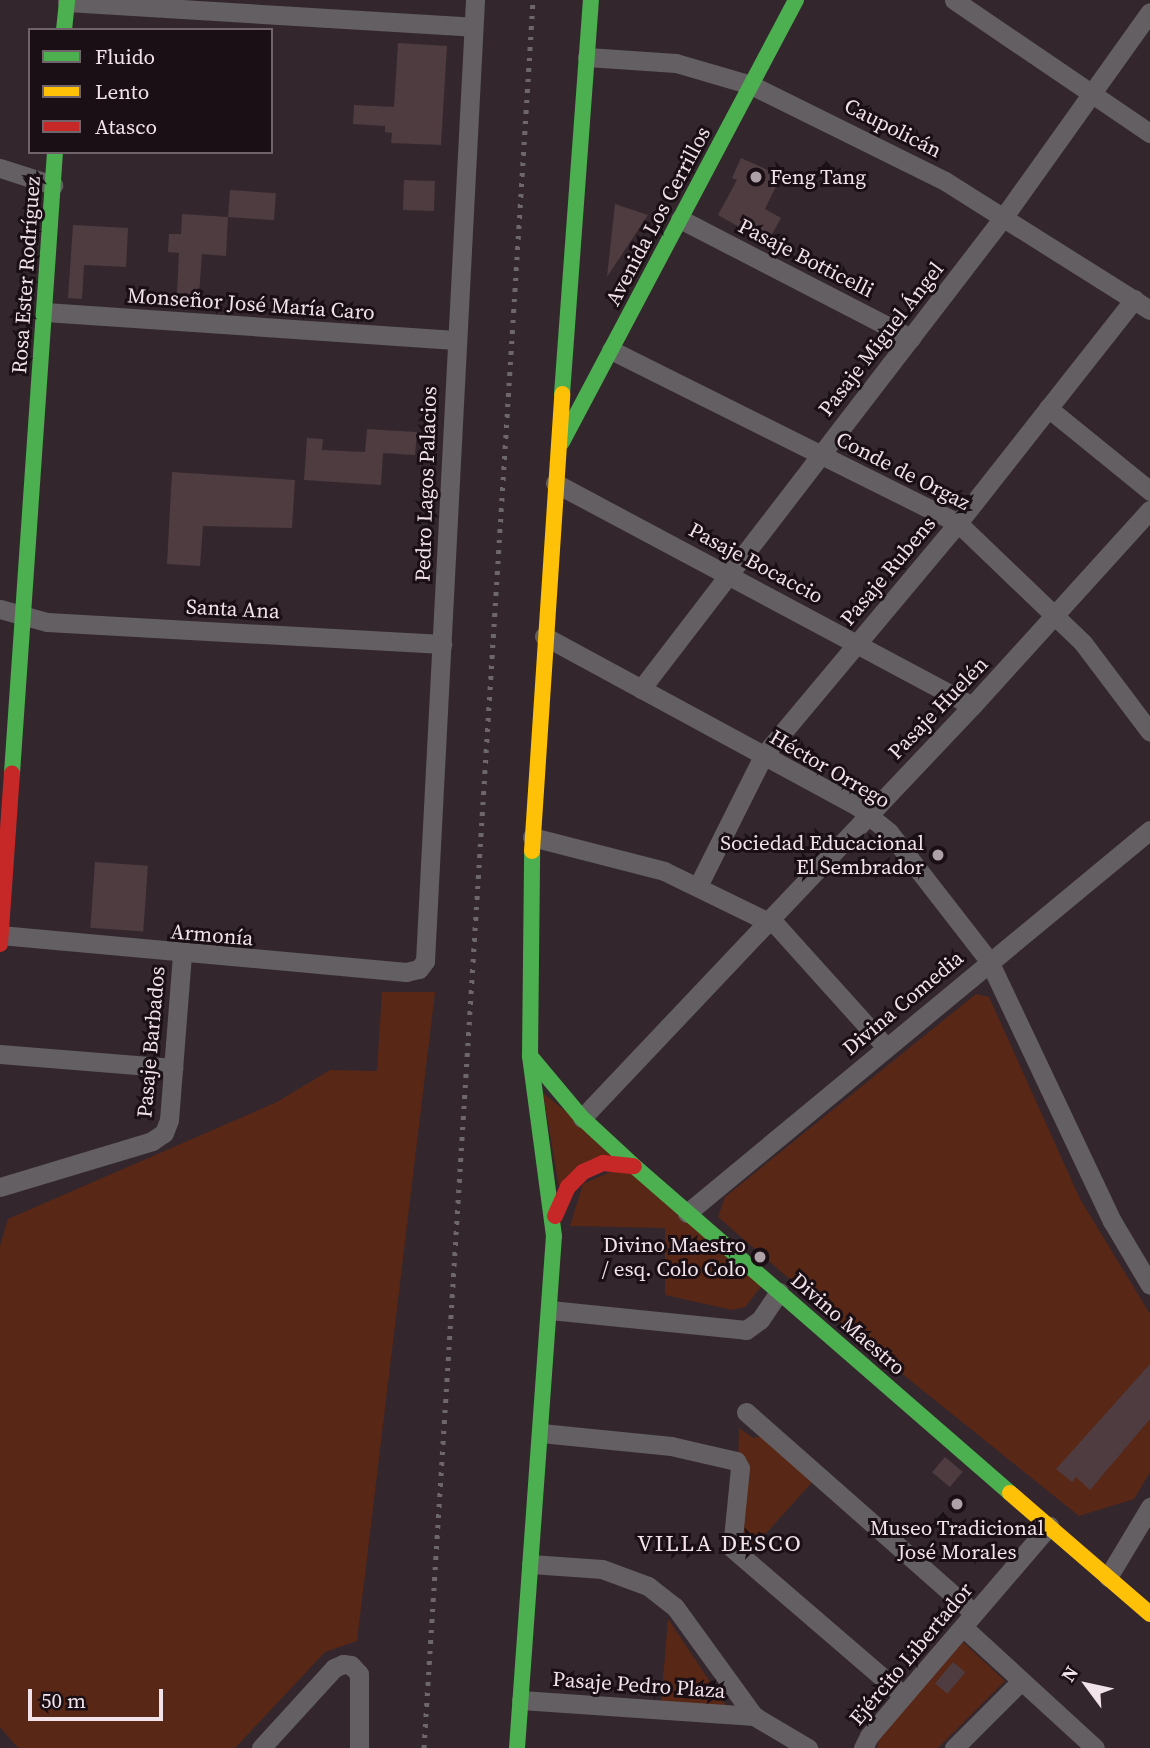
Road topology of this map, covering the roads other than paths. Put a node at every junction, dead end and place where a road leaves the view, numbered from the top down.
1 (475, 0) edge
2 (591, 0) edge
3 (796, 0) edge
4 (954, 0) edge
5 (67, 1) edge
6 (1150, 12) edge
7 (473, 27) junction
8 (64, 28) edge
9 (587, 57) junction
10 (751, 85) junction
11 (1095, 95) junction
12 (1150, 133) edge
13 (55, 154) edge
14 (0, 168) edge
15 (53, 185) junction
16 (1005, 215) junction
17 (680, 219) junction
18 (1142, 304) edge
19 (45, 312) junction
20 (912, 338) junction
21 (455, 340) junction
22 (611, 350) junction
23 (1048, 408) junction
24 (557, 453) junction
25 (820, 453) junction
26 (555, 483) junction
27 (1150, 491) edge
28 (1150, 510) edge
29 (958, 523) junction
30 (728, 574) junction
31 (0, 609) edge
32 (1057, 615) junction
33 (23, 617) junction
34 (544, 636) junction
35 (858, 642) junction
36 (442, 644) junction
37 (641, 690) junction
38 (972, 706) junction
39 (1150, 732) edge
40 (762, 756) junction
41 (868, 814) junction
42 (1150, 830) edge
43 (533, 837) junction
44 (698, 886) junction
45 (768, 921) junction
46 (0, 935) edge
47 (0, 944) edge
48 (182, 955) junction
49 (989, 961) junction
50 (419, 969) joint
51 (886, 1047) junction
52 (0, 1054) edge
53 (530, 1056) junction
54 (173, 1068) junction
55 (582, 1118) junction
56 (634, 1166) junction
57 (0, 1187) edge
58 (687, 1213) junction
59 (554, 1219) junction
60 (1150, 1285) edge
61 (779, 1292) junction
62 (550, 1310) junction
63 (746, 1412) dead end
64 (541, 1433) junction
65 (1150, 1507) edge
66 (1049, 1526) junction
67 (531, 1564) junction
68 (1108, 1577) junction
69 (1150, 1614) edge
70 (968, 1620) junction
71 (1020, 1682) junction
72 (903, 1695) junction
73 (521, 1700) junction
74 (754, 1716) junction
75 (261, 1748) edge
76 (359, 1748) edge
77 (517, 1748) edge
78 (808, 1748) edge
79 (863, 1748) edge
80 (954, 1748) edge
81 (1095, 1748) edge

1 - 7 street, Pedro Lagos Palacios
2 - 9 street
3 - 10 street, Avenida Los Cerrillos
4 - 11 street
5 - 7 street
5 - 8 street
6 - 11 street, Pasaje Miguel Ángel
7 - 21 street, Pedro Lagos Palacios
9 - 10 street, Caupolicán
9 - 24 street
10 - 16 street, Caupolicán
10 - 17 street, Avenida Los Cerrillos
11 - 12 street
11 - 16 street, Pasaje Miguel Ángel
13 - 15 street, Rosa Ester Rodríguez
14 - 15 street
15 - 19 street, Rosa Ester Rodríguez
16 - 18 street, Caupolicán
16 - 20 street, Pasaje Miguel Ángel
17 - 20 street, Pasaje Botticelli
17 - 22 street, Avenida Los Cerrillos
18 - 23 street, Pasaje Rubens
19 - 21 street, Monseñor José María Caro
19 - 33 street, Rosa Ester Rodríguez
20 - 25 street, Pasaje Miguel Ángel
21 - 36 street, Pedro Lagos Palacios
22 - 24 street, Avenida Los Cerrillos
22 - 25 street, Conde de Orgaz
23 - 27 street
23 - 29 street, Pasaje Rubens
24 - 26 street
25 - 29 street, Conde de Orgaz
25 - 30 street, Pasaje Miguel Ángel
26 - 30 street, Pasaje Bocaccio
26 - 34 street
28 - 32 street, Pasaje Huelén
29 - 32 street, Conde de Orgaz
29 - 35 street, Pasaje Rubens
30 - 35 street, Pasaje Bocaccio
30 - 37 street, Pasaje Miguel Ángel
31 - 33 street, Santa Ana
32 - 38 street, Pasaje Huelén
32 - 39 street, Conde de Orgaz
33 - 36 street, Santa Ana
33 - 46 street, Rosa Ester Rodríguez
34 - 37 street, Héctor Orrego
34 - 43 street
35 - 38 street, Pasaje Bocaccio
35 - 40 street, Pasaje Rubens
36 - 50 street, Pedro Lagos Palacios
37 - 40 street, Héctor Orrego
38 - 41 street, Pasaje Huelén
40 - 41 street, Héctor Orrego
40 - 44 street, Pasaje Rubens
41 - 45 street, Pasaje Huelén
41 - 49 street, Héctor Orrego
42 - 49 street, Divina Comedia
43 - 44 street
43 - 53 street
44 - 45 street
45 - 51 street
45 - 55 street, Pasaje Huelén
46 - 47 street, Rosa Ester Rodríguez
46 - 48 street, Armonía
48 - 50 street, Armonía
48 - 54 street, Pasaje Barbados
49 - 51 street, Divina Comedia
49 - 60 street, Héctor Orrego
51 - 58 street, Divina Comedia
52 - 54 street
53 - 55 street, Divino Maestro
53 - 59 street
54 - 57 street, Pasaje Barbados
55 - 56 street, Divino Maestro
56 - 58 street, Divino Maestro
56 - 59 street
58 - 61 street, Divino Maestro
59 - 62 street
61 - 62 street
61 - 66 street, Divino Maestro
62 - 64 street
63 - 70 street
64 - 67 street
64 - 72 street
65 - 68 street
66 - 68 street, Divino Maestro
66 - 70 street, Ejército Libertador
67 - 73 street
67 - 74 street
68 - 69 street, Divino Maestro
70 - 71 street
70 - 72 street, Ejército Libertador
71 - 80 street
71 - 81 street
72 - 79 street, Ejército Libertador
73 - 74 street, Pasaje Pedro Plaza
73 - 77 street
74 - 78 street
75 - 76 street

